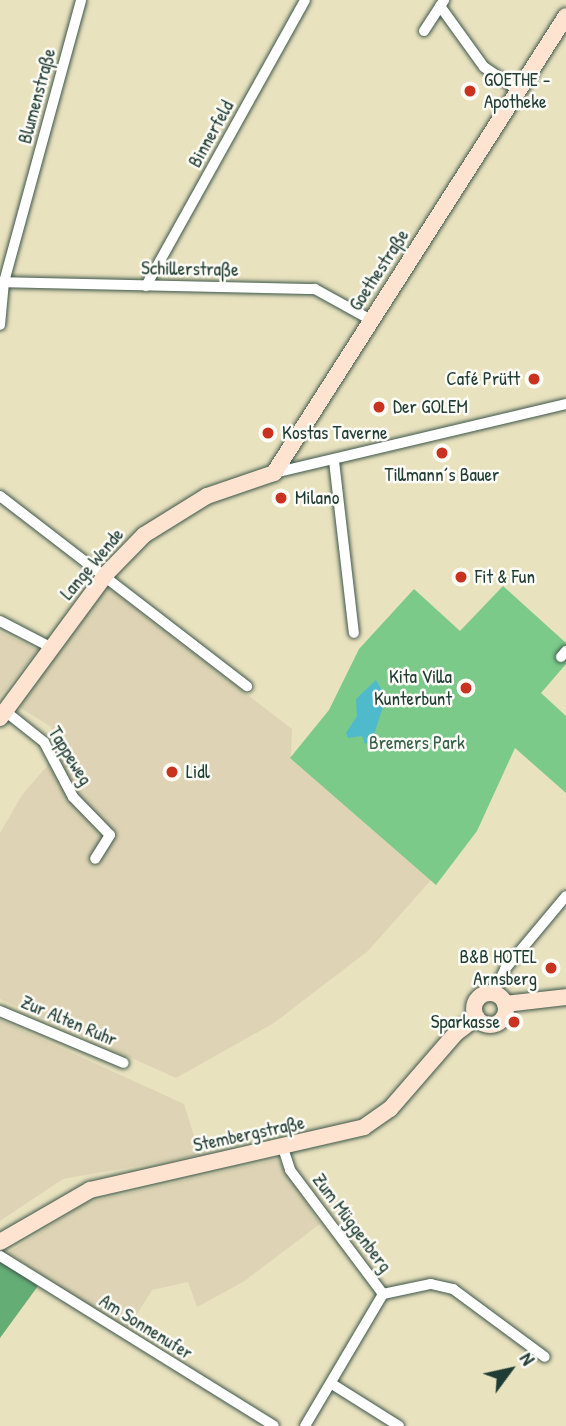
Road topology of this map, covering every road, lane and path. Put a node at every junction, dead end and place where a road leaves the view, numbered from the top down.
1 (82, 0) edge
2 (305, 0) edge
3 (442, 3) edge
4 (566, 16) edge
5 (424, 31) dead end
6 (518, 90) junction
7 (2, 282) edge
8 (146, 286) junction
9 (371, 320) junction
10 (0, 325) edge
11 (566, 404) edge
12 (334, 461) junction
13 (274, 473) junction
14 (0, 496) edge
15 (106, 574) junction
16 (0, 621) edge
17 (354, 633) dead end
18 (52, 648) junction
19 (247, 686) dead end
20 (3, 714) edge
21 (95, 859) dead end
22 (566, 896) edge
23 (563, 907) edge
24 (493, 993) junction
25 (566, 998) edge
26 (505, 1004) junction
27 (0, 1011) edge
28 (477, 1017) junction
29 (124, 1063) dead end
30 (284, 1148) junction
31 (0, 1242) edge
32 (0, 1256) edge
33 (383, 1294) junction
34 (545, 1357) dead end
35 (332, 1384) junction
36 (274, 1426) edge
37 (305, 1426) edge
38 (399, 1426) edge

1 - 7 street, Blumenstraße
2 - 8 street, Binnerfeld
3 - 5 street
3 - 6 street
4 - 6 street, Goethestraße
6 - 9 street, Goethestraße
7 - 8 street, Schillerstraße
7 - 10 street, Blumenstraße
8 - 9 street, Schillerstraße
9 - 13 street, Goethestraße
11 - 12 street, Lange Wende
12 - 13 street, Lange Wende
12 - 17 street
13 - 15 street, Lange Wende
14 - 15 street
15 - 18 street, Lange Wende
15 - 19 street
16 - 18 street
18 - 20 street, Lange Wende
20 - 21 street, Tappeweg
22 - 23 street
23 - 24 street
24 - 26 street
24 - 28 street
25 - 26 street
26 - 28 street
27 - 29 street, Zur Alten Ruhr
28 - 30 street, Stembergstraße
30 - 31 street, Stembergstraße
30 - 33 street, Zum Müggenberg
32 - 36 street, Am Sonnenufer
33 - 34 street
33 - 35 street, Zum Müggenberg
35 - 37 street, Zum Müggenberg
35 - 38 street

